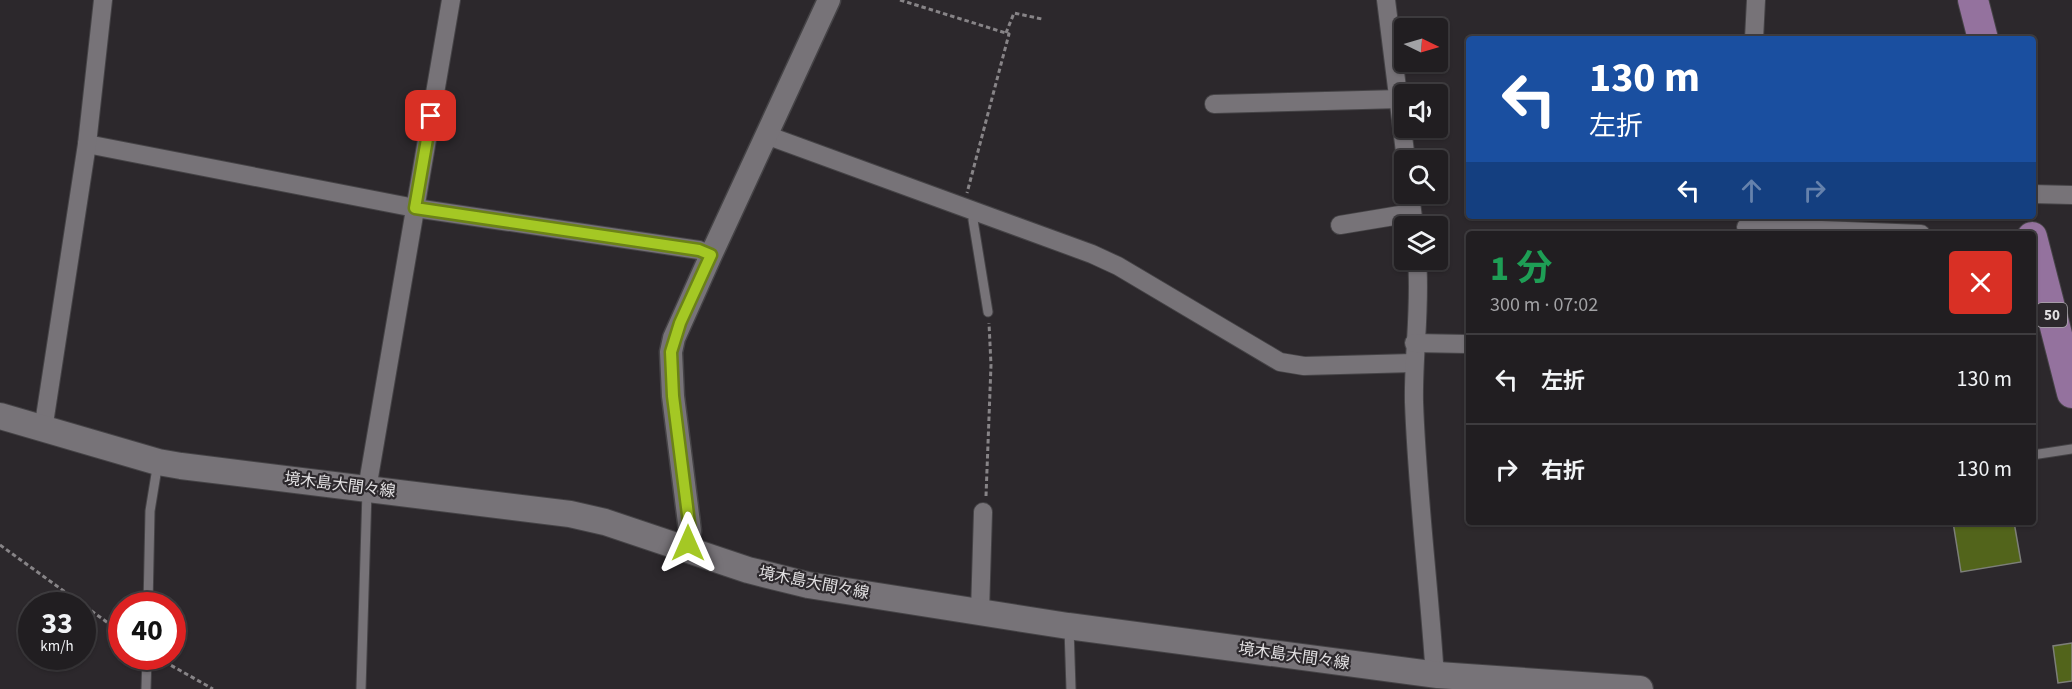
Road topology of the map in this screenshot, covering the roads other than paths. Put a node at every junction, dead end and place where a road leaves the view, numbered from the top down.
1 (103, 0) edge
2 (451, 0) edge
3 (829, 0) edge
4 (1386, 0) edge
5 (1756, 0) edge
6 (1973, 0) edge
7 (1754, 36) edge
8 (1982, 36) edge
9 (1398, 84) edge
10 (1394, 99) edge
11 (1214, 104) dead end
12 (766, 135) junction
13 (87, 144) junction
14 (2036, 194) edge
15 (2072, 195) edge
16 (415, 208) junction
17 (969, 209) junction
18 (1394, 221) edge
19 (1340, 225) dead end
20 (1746, 226) edge
21 (1855, 231) edge
22 (2036, 251) edge
23 (711, 255) junction
24 (1417, 270) edge
25 (988, 312) road end
26 (1414, 343) junction
27 (1466, 344) edge
28 (1413, 363) junction
29 (2072, 393) edge
30 (0, 416) edge
31 (43, 430) junction
32 (2072, 449) edge
33 (2036, 454) edge
34 (158, 462) junction
35 (367, 489) junction
36 (983, 512) road end
37 (685, 549) junction
38 (148, 592) edge
39 (980, 612) junction
40 (1068, 626) junction
41 (147, 670) edge
42 (1438, 682) edge
43 (146, 689) edge
44 (362, 689) edge
45 (1071, 689) edge
46 (1641, 689) edge

1 - 13 street
2 - 16 street
3 - 12 street
4 - 9 street
5 - 7 street
6 - 8 highway
10 - 11 street
12 - 17 street
12 - 23 street
13 - 16 street
13 - 31 street
14 - 15 street
16 - 23 street
16 - 35 street
17 - 25 lane
17 - 28 street
18 - 19 street
20 - 21 street
22 - 29 highway, 50
23 - 37 street
24 - 26 street
26 - 27 street
26 - 28 street
28 - 42 street
30 - 31 main road, 境木島大間々線
31 - 34 main road, 境木島大間々線
32 - 33 lane
34 - 35 main road, 境木島大間々線
34 - 38 lane
35 - 37 main road, 境木島大間々線
35 - 44 lane
36 - 39 street
37 - 39 main road, 境木島大間々線
39 - 40 main road, 境木島大間々線
40 - 42 main road, 境木島大間々線
40 - 45 lane
41 - 43 lane
42 - 46 main road, 境木島大間々線

